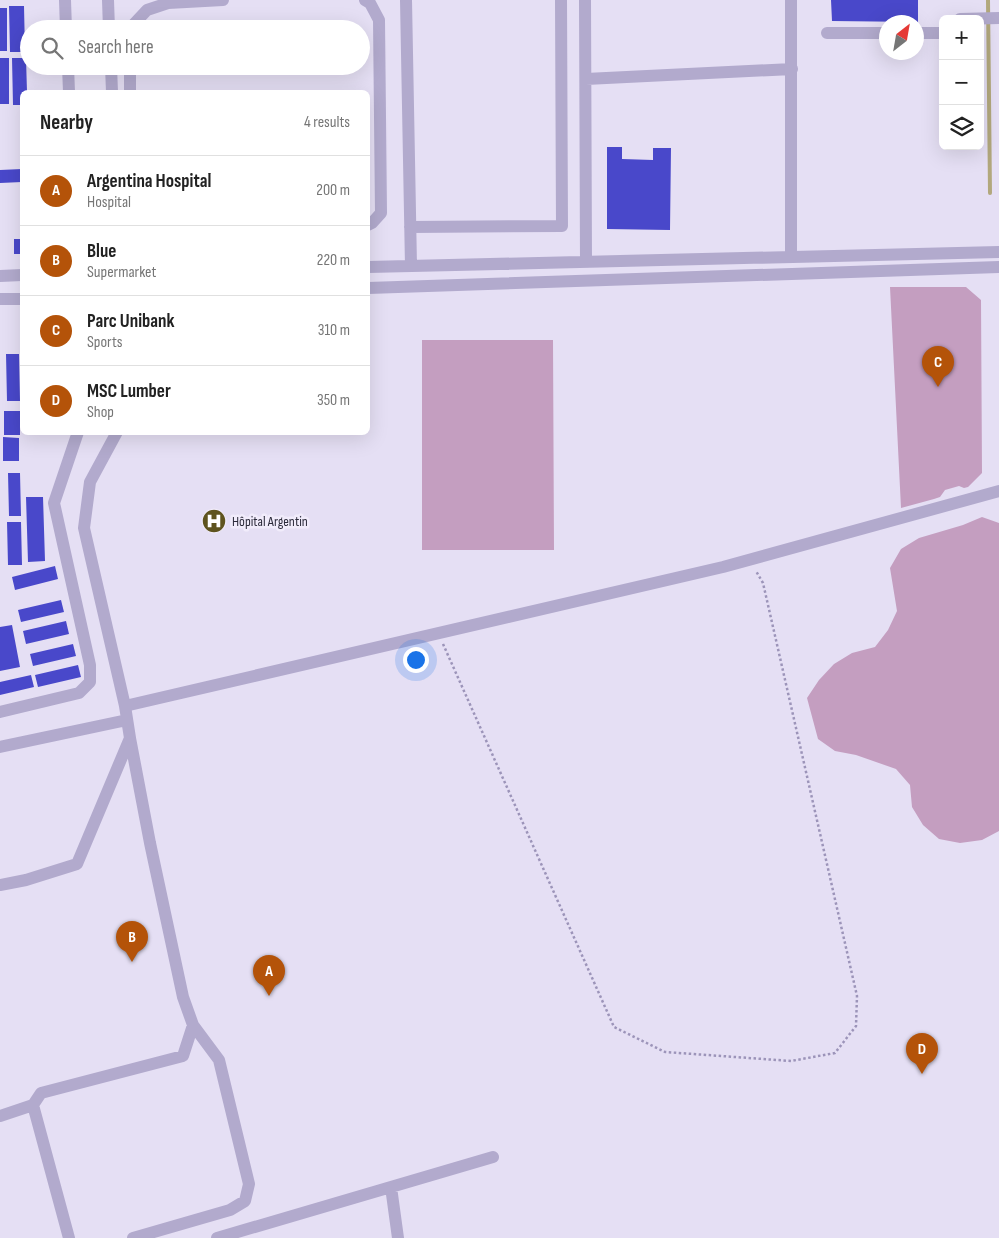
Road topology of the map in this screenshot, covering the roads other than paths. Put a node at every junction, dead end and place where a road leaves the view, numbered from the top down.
1 (65, 0) edge
2 (108, 0) edge
3 (223, 0) edge
4 (365, 0) edge
5 (406, 0) edge
6 (561, 0) edge
7 (585, 0) edge
8 (791, 0) edge
9 (984, 18) edge
10 (999, 18) edge
11 (66, 20) edge
12 (109, 20) edge
13 (138, 20) edge
14 (827, 33) dead end
15 (879, 33) edge
16 (924, 33) edge
17 (939, 33) edge
18 (792, 69) junction
19 (68, 75) edge
20 (111, 75) edge
21 (130, 75) edge
22 (586, 79) junction
23 (69, 90) edge
24 (112, 90) edge
25 (130, 90) edge
26 (370, 224) edge
27 (410, 227) junction
28 (999, 252) edge
29 (791, 257) junction
30 (586, 262) junction
31 (411, 266) junction
32 (370, 267) edge
33 (999, 268) edge
34 (20, 275) edge
35 (0, 276) edge
36 (370, 288) edge
37 (0, 299) edge
38 (20, 299) edge
39 (77, 435) edge
40 (115, 435) edge
41 (999, 491) edge
42 (125, 706) junction
43 (0, 712) edge
44 (127, 720) junction
45 (130, 738) junction
46 (0, 747) edge
47 (0, 886) edge
48 (193, 1025) junction
49 (33, 1105) junction
50 (0, 1116) edge
51 (493, 1157) dead end
52 (391, 1187) junction
53 (69, 1238) edge
54 (133, 1238) edge
55 (217, 1238) edge
56 (398, 1238) edge

1 - 11 street
2 - 12 street
3 - 13 street
4 - 26 street
5 - 27 street
6 - 27 street
7 - 22 street
8 - 18 street
9 - 10 street
14 - 15 street
16 - 17 street
18 - 22 street
18 - 29 street
19 - 23 street
20 - 24 street
21 - 25 street
22 - 30 street
27 - 31 street
28 - 29 street
29 - 30 street
30 - 31 street
31 - 32 street
33 - 36 street
34 - 35 street
37 - 38 street
39 - 43 street
40 - 42 street
41 - 42 street
42 - 44 street
44 - 45 street
44 - 46 street
45 - 47 street
45 - 48 street
48 - 49 street
48 - 54 street
49 - 50 street
49 - 53 street
51 - 52 street
52 - 55 street
52 - 56 street

